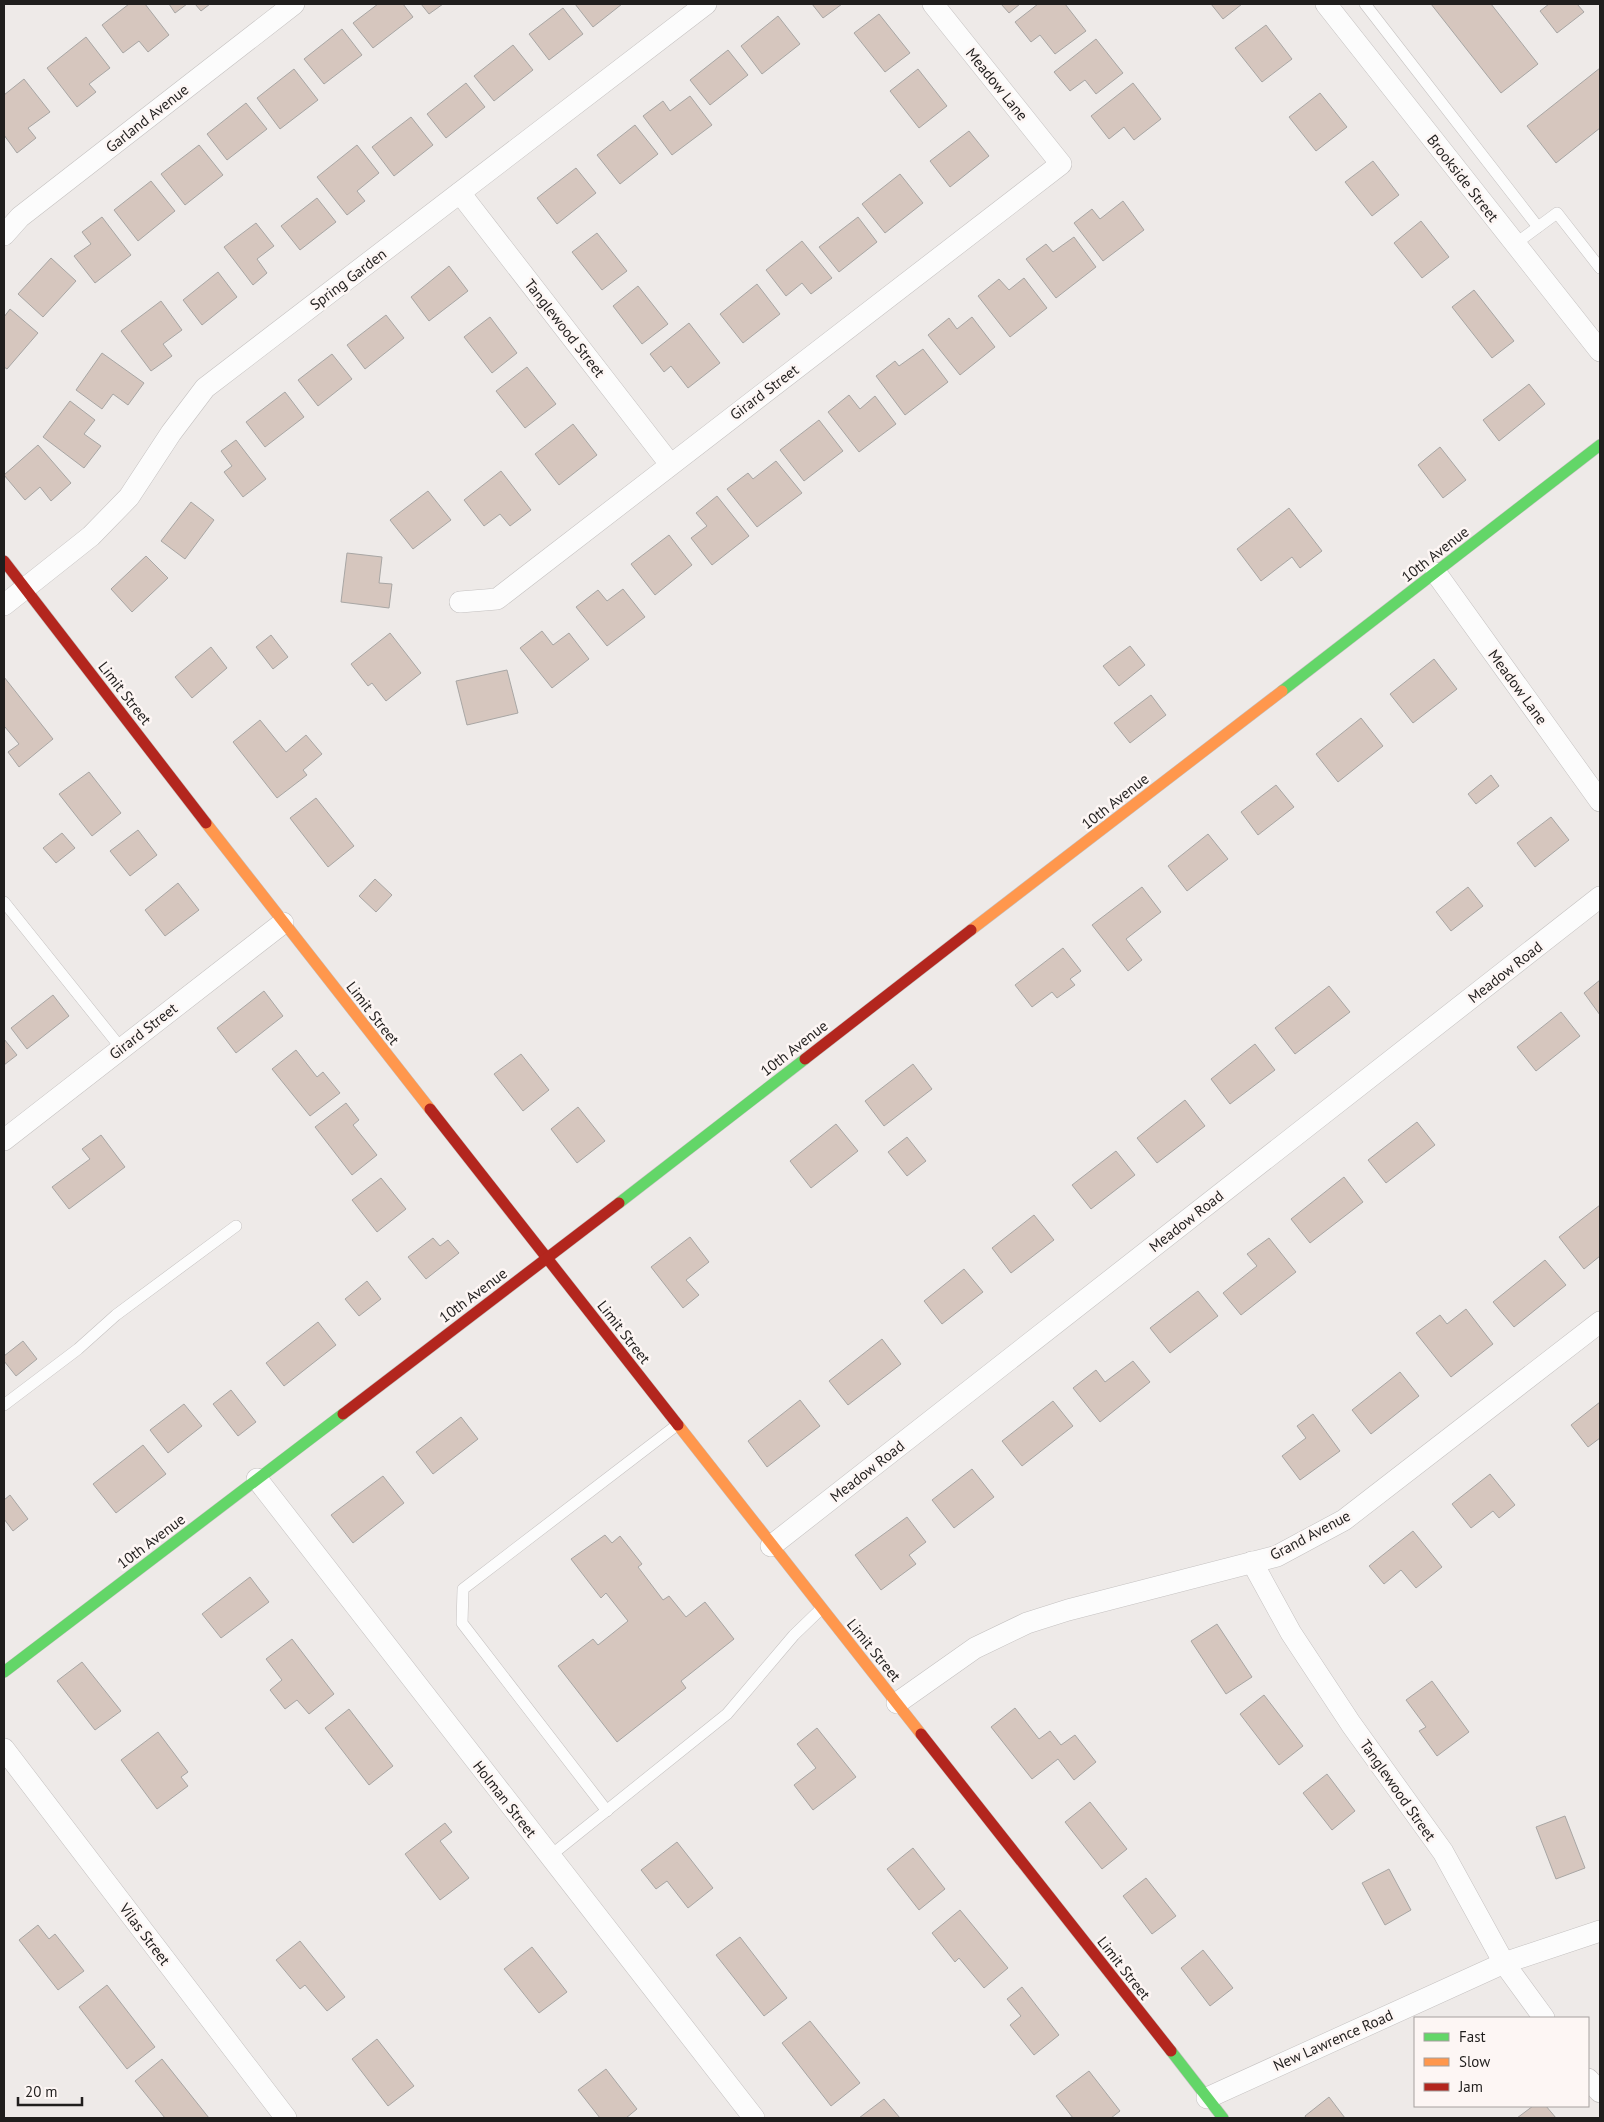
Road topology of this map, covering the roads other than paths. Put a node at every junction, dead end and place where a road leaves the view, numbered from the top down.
1 (294, 4) edge
2 (706, 4) edge
3 (933, 4) edge
4 (1326, 4) edge
5 (1365, 4) edge
6 (1061, 164) joint
7 (460, 193) junction
8 (1538, 227) junction
9 (4, 235) edge
10 (1515, 244) junction
11 (1600, 268) edge
12 (1599, 348) edge
13 (1600, 445) edge
14 (670, 464) junction
15 (4, 561) edge
16 (1436, 573) junction
17 (26, 588) junction
18 (460, 602) dead end
19 (4, 605) edge
20 (1600, 801) edge
21 (1600, 897) edge
22 (4, 902) edge
23 (283, 923) junction
24 (121, 1048) junction
25 (4, 1140) edge
26 (236, 1226) dead end
27 (547, 1258) junction
28 (1600, 1322) edge
29 (4, 1405) edge
30 (677, 1425) junction
31 (257, 1479) junction
32 (771, 1546) junction
33 (1252, 1562) junction
34 (821, 1609) junction
35 (4, 1672) edge
36 (897, 1703) junction
37 (4, 1750) edge
38 (607, 1810) junction
39 (550, 1856) junction
40 (1600, 1931) edge
41 (1504, 1963) junction
42 (1543, 2017) edge
43 (1589, 2080) edge
44 (1600, 2092) edge
45 (1207, 2098) junction
46 (286, 2118) edge
47 (754, 2118) edge
48 (1223, 2118) edge

1 - 9 street, Garland Avenue
2 - 7 street, Spring Garden
3 - 6 street, Meadow Lane
4 - 10 street, Brookside Street
5 - 8 lane
6 - 14 street, Girard Street
7 - 14 street, Tanglewood Street
7 - 17 street, Spring Garden
8 - 10 lane
8 - 11 lane
10 - 12 street, Brookside Street
13 - 16 street, 10th Avenue
14 - 18 street, Girard Street
15 - 17 street, Limit Street
16 - 20 street, Meadow Lane
16 - 27 street, 10th Avenue
17 - 19 street, Spring Garden
17 - 23 street, Limit Street
21 - 32 street, Meadow Road
22 - 24 lane
23 - 24 street, Girard Street
23 - 27 street, Limit Street
24 - 25 street, Girard Street
26 - 29 lane
27 - 30 street, Limit Street
27 - 31 street, 10th Avenue
28 - 33 street, Grand Avenue
30 - 32 street, Limit Street
30 - 38 lane
31 - 35 street, 10th Avenue
31 - 39 street, Holman Street
32 - 34 street, Limit Street
33 - 36 street, Grand Avenue
33 - 41 street, Tanglewood Street
34 - 36 street, Limit Street
34 - 38 lane
36 - 45 street, Limit Street
37 - 46 street, Vilas Street
38 - 39 lane
39 - 47 street, Holman Street
40 - 41 street, New Lawrence Road
41 - 42 street, Tanglewood Street
41 - 45 street, New Lawrence Road
43 - 44 street
45 - 48 street, Limit Street

